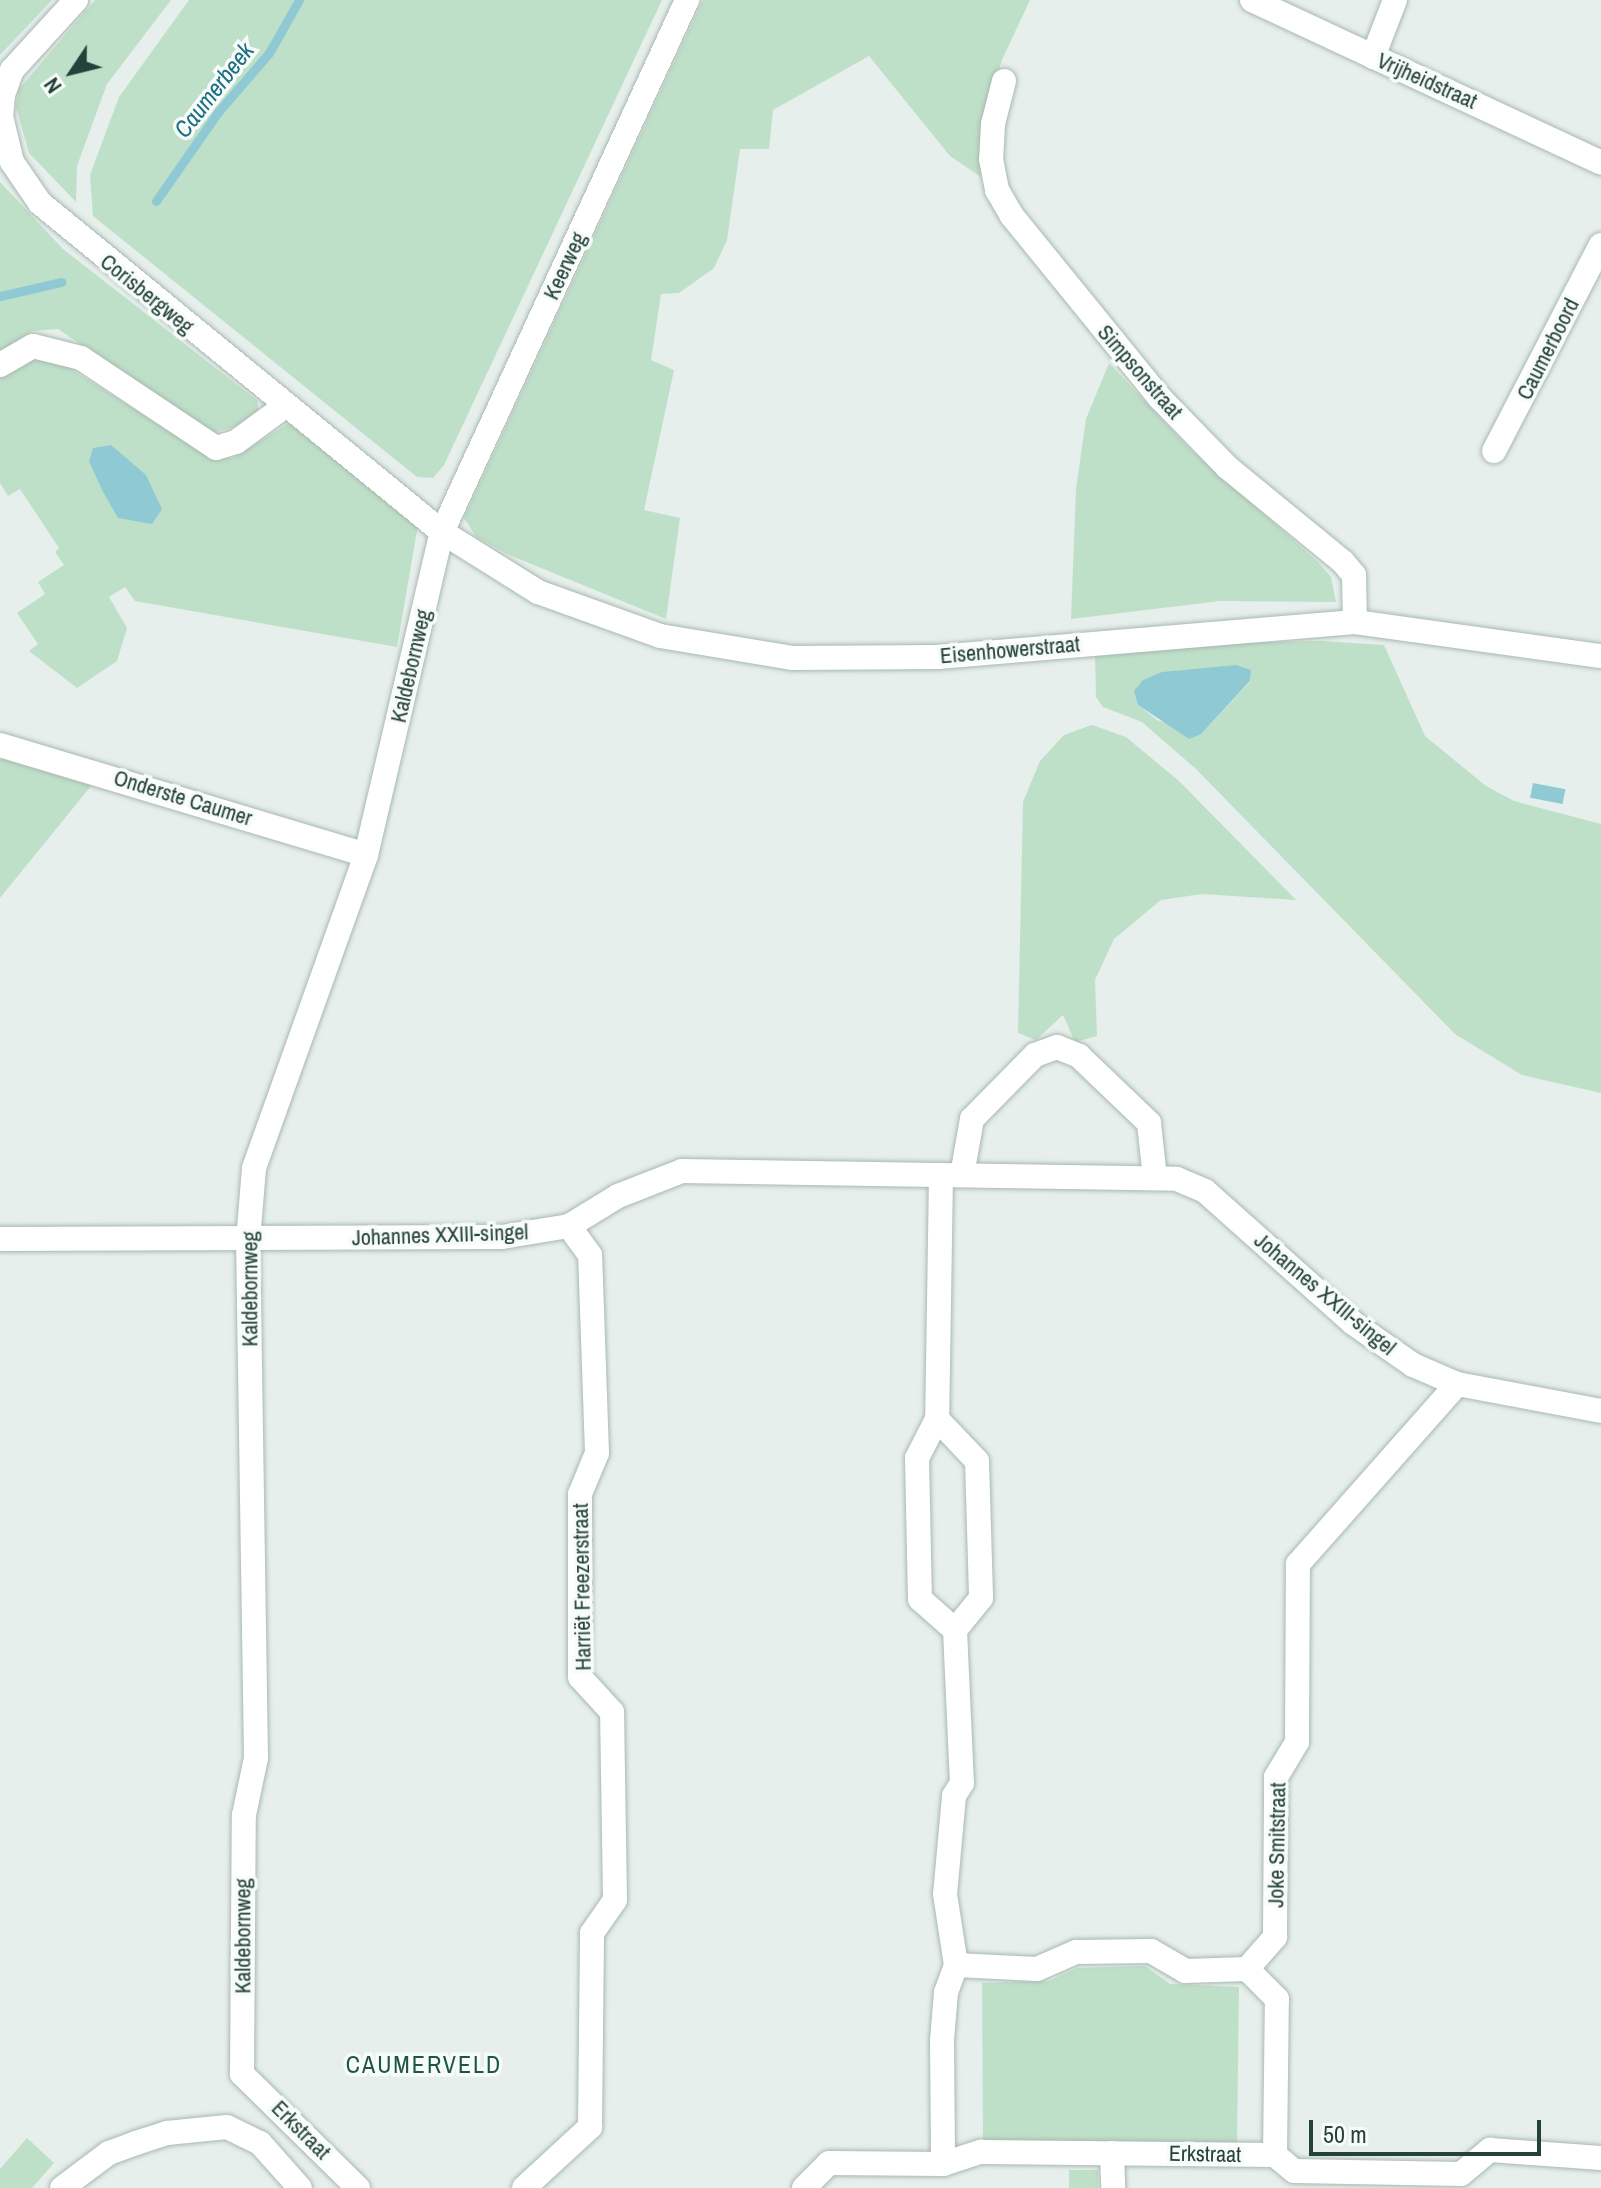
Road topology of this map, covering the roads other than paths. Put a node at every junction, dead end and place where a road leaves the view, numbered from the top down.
1 (76, 0) edge
2 (687, 0) edge
3 (1252, 0) edge
4 (1395, 0) edge
5 (1373, 57) junction
6 (1004, 81) dead end
7 (1601, 163) edge
8 (1601, 245) edge
9 (0, 365) edge
10 (285, 406) junction
11 (1494, 451) dead end
12 (442, 532) junction
13 (1355, 622) junction
14 (1601, 656) edge
15 (0, 745) edge
16 (366, 855) junction
17 (952, 1175) junction
18 (1155, 1178) junction
19 (569, 1226) junction
20 (0, 1239) edge
21 (248, 1240) junction
22 (1457, 1384) junction
23 (1601, 1411) edge
24 (937, 1419) junction
25 (955, 1630) junction
26 (956, 1965) junction
27 (1247, 1969) junction
28 (242, 2074) joint
29 (1112, 2153) junction
30 (1275, 2155) junction
31 (1601, 2158) edge
32 (943, 2164) junction
33 (805, 2187) edge
34 (62, 2188) edge
35 (300, 2188) edge
36 (358, 2188) edge
37 (524, 2188) edge
38 (1113, 2188) edge

1 - 10 street, Corisbergweg
2 - 12 street, Keerweg
3 - 5 street, Vrijheidstraat
4 - 5 street
5 - 7 street, Vrijheidstraat
6 - 13 street, Simpsonstraat
8 - 11 street, Caumerboord
9 - 10 street
10 - 12 street, Corisbergweg
12 - 13 street, Eisenhowerstraat
12 - 16 street, Kaldebornweg
13 - 14 street, Eisenhowerstraat
15 - 16 street, Onderste Caumer
16 - 21 street, Kaldebornweg
17 - 18 street, Johannes XXIII-singel
17 - 18 street
17 - 19 street, Johannes XXIII-singel
17 - 24 street
18 - 22 street, Johannes XXIII-singel
19 - 21 street, Johannes XXIII-singel
19 - 37 street, Harriët Freezerstraat
20 - 21 street, Johannes XXIII-singel
21 - 28 street, Kaldebornweg
22 - 23 street, Johannes XXIII-singel
22 - 27 street, Joke Smitstraat
24 - 25 street
24 - 25 street
25 - 26 street
26 - 27 street
26 - 32 street
27 - 30 street
28 - 36 street, Erkstraat
29 - 30 street, Erkstraat
29 - 32 street, Erkstraat
29 - 38 street
30 - 31 street, Erkstraat
32 - 33 street, Erkstraat
34 - 35 street

